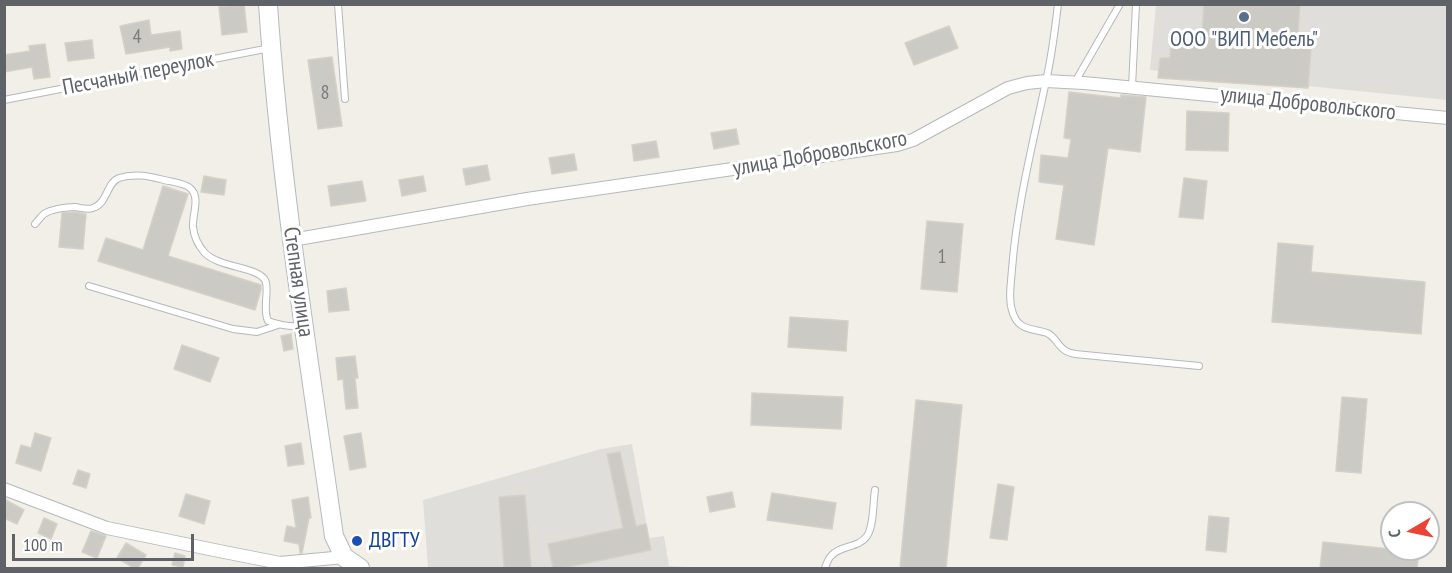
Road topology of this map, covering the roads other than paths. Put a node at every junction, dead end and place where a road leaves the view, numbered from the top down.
1 (268, 4) edge
2 (338, 4) edge
3 (1058, 4) edge
4 (1120, 4) edge
5 (1136, 4) edge
6 (271, 48) junction
7 (1046, 81) junction
8 (1075, 82) junction
9 (1132, 87) junction
10 (345, 99) dead end
11 (4, 100) edge
12 (1448, 118) edge
13 (35, 224) dead end
14 (292, 240) junction
15 (89, 286) dead end
16 (279, 325) junction
17 (304, 326) junction
18 (1199, 366) dead end
19 (4, 489) edge
20 (875, 490) dead end
21 (344, 557) junction
22 (360, 568) edge
23 (825, 568) edge

1 - 6 street, Степная улица
2 - 10 lane
3 - 7 lane
4 - 8 lane
5 - 9 lane
6 - 11 lane, Песчаный переулок
6 - 14 street, Степная улица
7 - 8 street, улица Добровольского
7 - 14 street, улица Добровольского
7 - 18 lane
8 - 9 street, улица Добровольского
9 - 12 street, улица Добровольского
13 - 16 lane
14 - 17 street, Степная улица
15 - 16 lane
16 - 17 lane
17 - 21 street, Степная улица
19 - 21 street
20 - 23 lane
21 - 22 street

